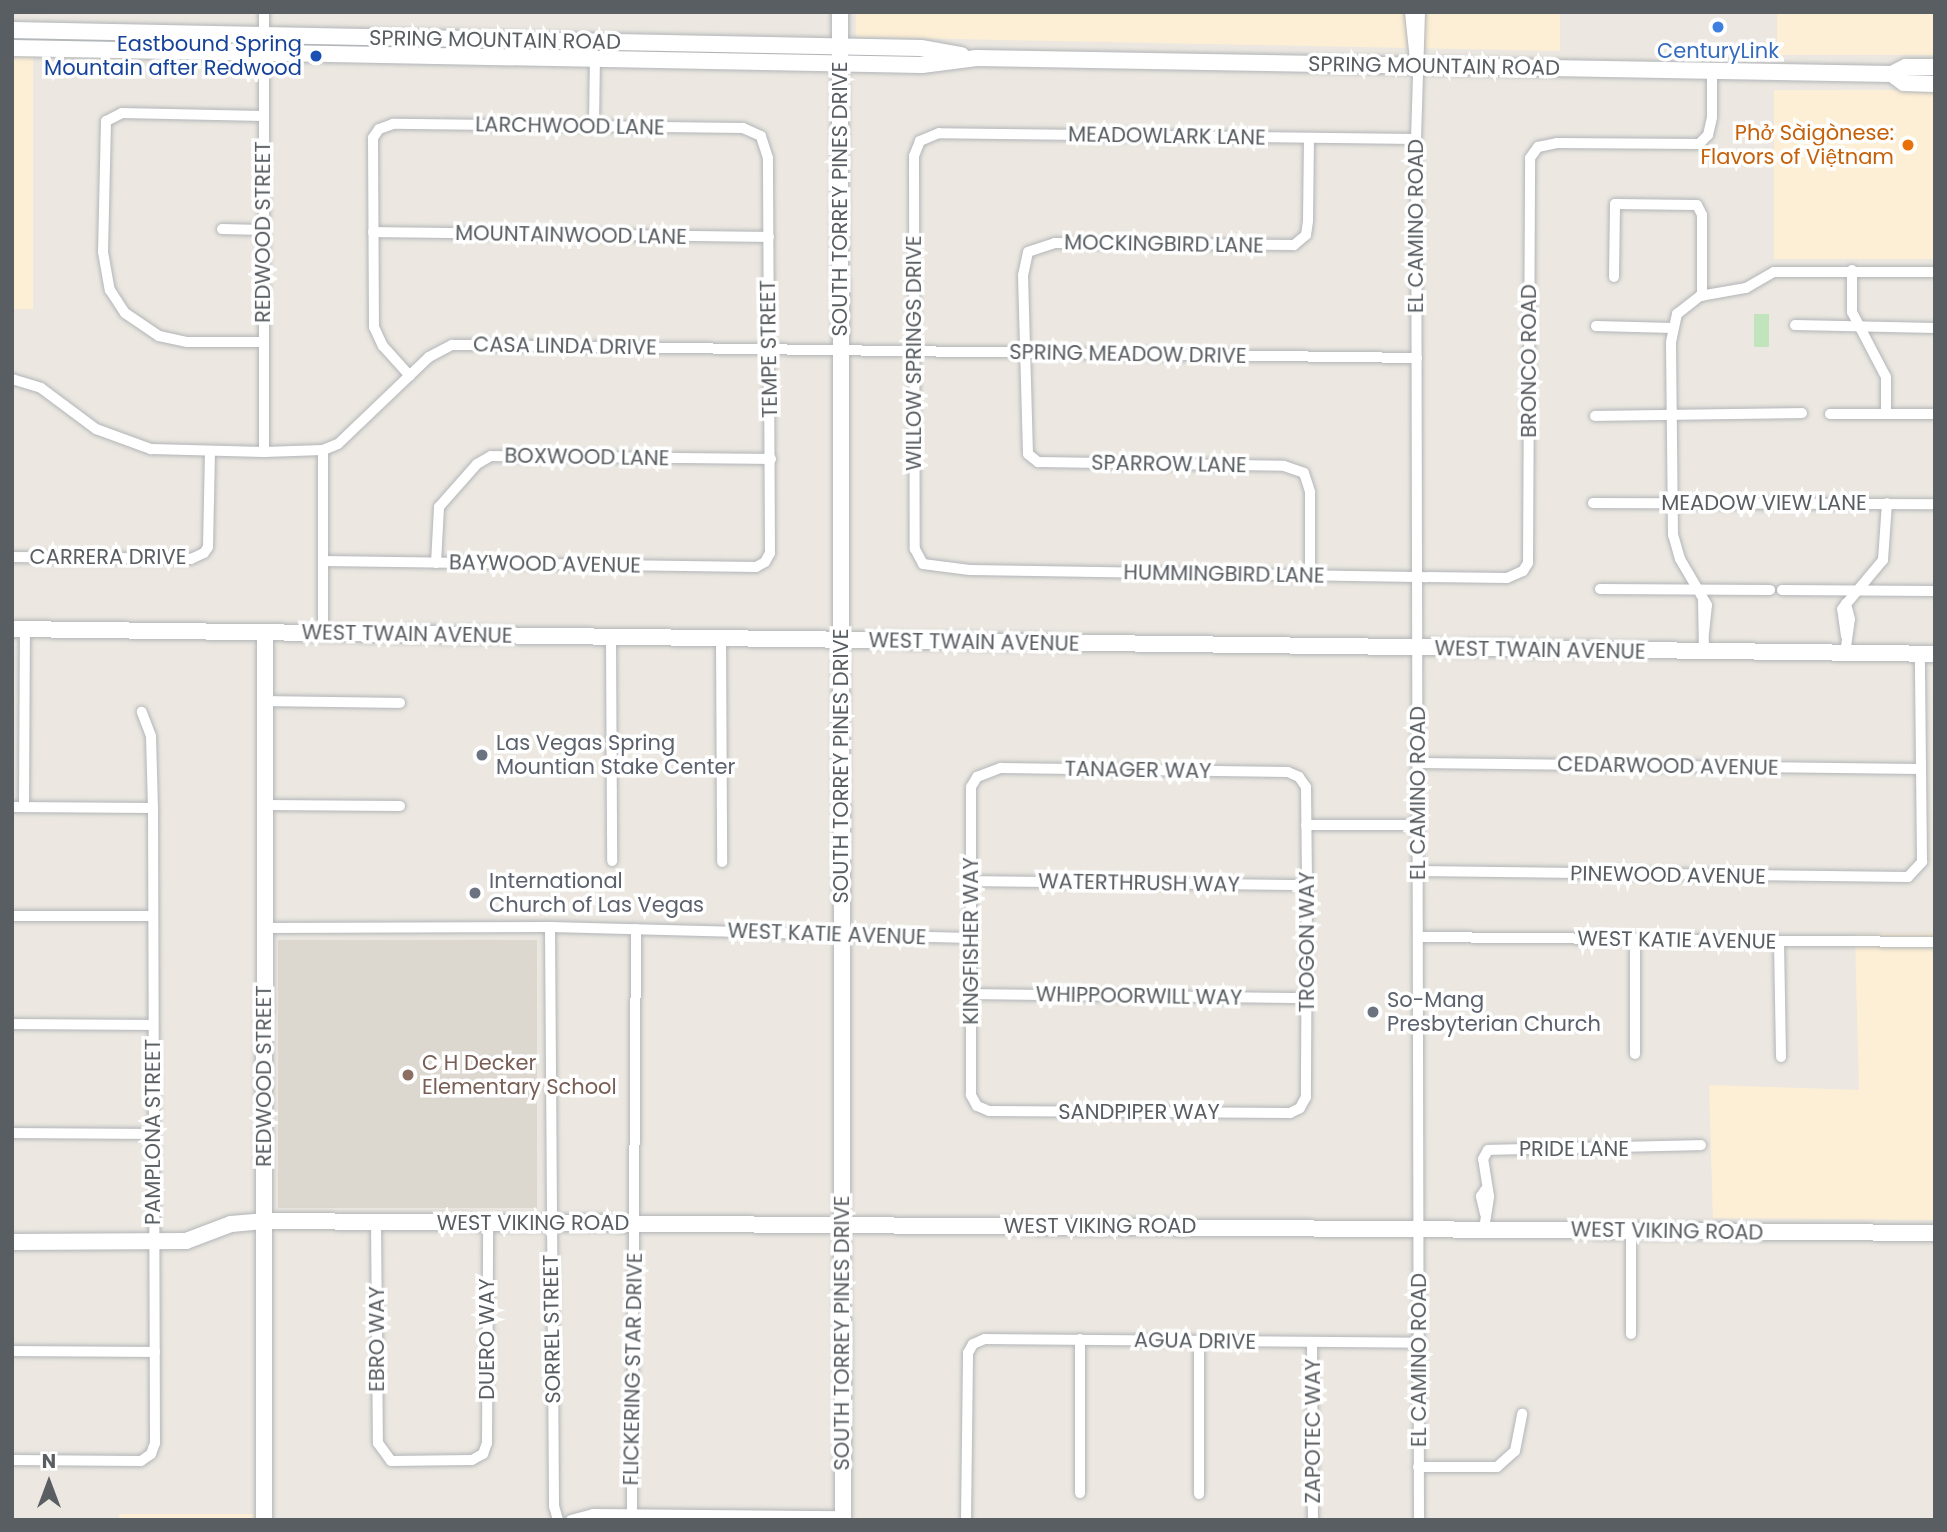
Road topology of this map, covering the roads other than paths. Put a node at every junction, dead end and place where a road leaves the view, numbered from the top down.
1 (264, 12) edge
2 (839, 12) edge
3 (1410, 12) edge
4 (1420, 12) edge
5 (12, 30) edge
6 (90, 32) junction
7 (264, 35) junction
8 (595, 42) junction
9 (19, 48) edge
10 (263, 52) junction
11 (840, 55) junction
12 (595, 58) junction
13 (1416, 66) junction
14 (1935, 67) edge
15 (1712, 71) junction
16 (1892, 74) junction
17 (1935, 84) edge
18 (263, 116) junction
19 (594, 126) junction
20 (761, 136) joint
21 (1309, 138) junction
22 (1416, 139) junction
23 (920, 141) joint
24 (222, 229) dead end
25 (263, 230) junction
26 (373, 232) junction
27 (769, 237) junction
28 (1852, 270) junction
29 (1935, 272) edge
30 (1614, 277) dead end
31 (1702, 296) junction
32 (1795, 325) dead end
33 (1595, 326) dead end
34 (1860, 326) junction
35 (1673, 328) junction
36 (1935, 328) edge
37 (264, 342) junction
38 (769, 348) junction
39 (840, 351) junction
40 (914, 352) junction
41 (1024, 353) junction
42 (1417, 358) junction
43 (410, 376) junction
44 (12, 379) edge
45 (1670, 413) junction
46 (1802, 413) dead end
47 (1830, 414) dead end
48 (1886, 414) junction
49 (1935, 415) edge
50 (1595, 416) dead end
51 (323, 450) junction
52 (210, 452) junction
53 (264, 452) junction
54 (771, 459) junction
55 (1672, 502) junction
56 (1592, 503) dead end
57 (1887, 503) junction
58 (1935, 503) edge
59 (12, 557) edge
60 (323, 561) junction
61 (765, 562) joint
62 (436, 563) junction
63 (923, 564) joint
64 (1523, 571) joint
65 (1310, 575) junction
66 (1417, 577) junction
67 (1600, 589) dead end
68 (1770, 590) dead end
69 (1782, 590) dead end
70 (1854, 591) junction
71 (1935, 591) edge
72 (1702, 595) junction
73 (18, 629) edge
74 (265, 632) junction
75 (323, 633) junction
76 (611, 637) junction
77 (721, 638) junction
78 (841, 640) junction
79 (1418, 648) junction
80 (1703, 652) junction
81 (1845, 654) junction
82 (1928, 654) edge
83 (265, 701) junction
84 (400, 702) dead end
85 (142, 712) dead end
86 (1417, 763) junction
87 (1919, 769) junction
88 (977, 777) joint
89 (1299, 777) joint
90 (264, 806) junction
91 (400, 806) dead end
92 (18, 807) edge
93 (153, 808) junction
94 (1306, 825) junction
95 (1417, 825) junction
96 (611, 861) dead end
97 (722, 862) dead end
98 (1417, 871) junction
99 (970, 881) junction
100 (1307, 885) junction
101 (12, 916) edge
102 (152, 916) junction
103 (264, 928) junction
104 (550, 928) junction
105 (636, 929) junction
106 (841, 935) junction
107 (1419, 937) junction
108 (970, 938) junction
109 (1635, 939) junction
110 (1779, 941) junction
111 (1935, 942) edge
112 (970, 994) junction
113 (1307, 998) junction
114 (12, 1024) edge
115 (153, 1025) junction
116 (1635, 1054) dead end
117 (1781, 1057) dead end
118 (977, 1106) joint
119 (1300, 1108) joint
120 (12, 1133) edge
121 (153, 1135) junction
122 (1702, 1145) dead end
123 (1485, 1221) junction
124 (264, 1222) junction
125 (376, 1222) junction
126 (488, 1223) junction
127 (551, 1223) junction
128 (635, 1224) junction
129 (842, 1224) junction
130 (1419, 1228) junction
131 (1631, 1230) junction
132 (1935, 1233) edge
133 (12, 1242) edge
134 (153, 1242) junction
135 (1631, 1334) dead end
136 (1080, 1339) junction
137 (1199, 1341) junction
138 (1312, 1342) junction
139 (1418, 1343) junction
140 (12, 1351) edge
141 (155, 1352) junction
142 (1521, 1414) dead end
143 (482, 1454) joint
144 (12, 1460) edge
145 (1418, 1467) junction
146 (1080, 1493) dead end
147 (1199, 1494) dead end
148 (632, 1515) junction
149 (843, 1518) edge
150 (264, 1520) edge
151 (558, 1520) edge
152 (571, 1520) edge
153 (966, 1520) edge
154 (1312, 1520) edge
155 (1419, 1520) edge

1 - 7 street, REDWOOD STREET
2 - 11 street, SOUTH TORREY PINES DRIVE
3 - 13 street, EL CAMINO ROAD
4 - 13 street, EL CAMINO ROAD
5 - 6 street, SPRING MOUNTAIN ROAD
6 - 7 street, SPRING MOUNTAIN ROAD
6 - 9 street
7 - 8 street, SPRING MOUNTAIN ROAD
7 - 10 street, REDWOOD STREET
8 - 11 street, SPRING MOUNTAIN ROAD
8 - 12 street
9 - 10 street, SPRING MOUNTAIN ROAD
10 - 12 street, SPRING MOUNTAIN ROAD
10 - 18 street, REDWOOD STREET
11 - 12 street, SPRING MOUNTAIN ROAD
11 - 13 street, SPRING MOUNTAIN ROAD
11 - 39 street, SOUTH TORREY PINES DRIVE
12 - 19 street
13 - 15 street, SPRING MOUNTAIN ROAD
13 - 22 street, EL CAMINO ROAD
14 - 16 street, SPRING MOUNTAIN ROAD
15 - 16 street, SPRING MOUNTAIN ROAD
15 - 64 street, BRONCO ROAD
16 - 17 street, SPRING MOUNTAIN ROAD
18 - 25 street, REDWOOD STREET
18 - 37 street
19 - 20 street, LARCHWOOD LANE
19 - 26 street, LARCHWOOD LANE
20 - 27 street, TEMPE STREET
21 - 22 street, MEADOWLARK LANE
21 - 23 street, MEADOWLARK LANE
21 - 41 street, MOCKINGBIRD LANE
22 - 42 street, EL CAMINO ROAD
23 - 40 street, WILLOW SPRINGS DRIVE
24 - 25 street
25 - 37 street, REDWOOD STREET
26 - 27 street, MOUNTAINWOOD LANE
26 - 43 street
27 - 38 street, TEMPE STREET
28 - 29 street
28 - 31 street
28 - 34 street
30 - 31 street
31 - 35 street
32 - 34 street
33 - 35 street
34 - 36 street
34 - 48 street
35 - 45 street
37 - 53 street, REDWOOD STREET
38 - 39 street, CASA LINDA DRIVE
38 - 43 street, CASA LINDA DRIVE
38 - 54 street, TEMPE STREET
39 - 40 street, SPRING MEADOW DRIVE
39 - 78 street, SOUTH TORREY PINES DRIVE
40 - 41 street, SPRING MEADOW DRIVE
40 - 63 street, WILLOW SPRINGS DRIVE
41 - 42 street, SPRING MEADOW DRIVE
41 - 65 street, SPARROW LANE
42 - 66 street, EL CAMINO ROAD
43 - 51 street, CASA LINDA DRIVE
44 - 52 street
45 - 46 street
45 - 50 street
45 - 55 street
47 - 48 street
48 - 49 street
51 - 53 street
51 - 60 street
52 - 53 street
52 - 59 street, CARRERA DRIVE
54 - 61 street, TEMPE STREET
54 - 62 street, BOXWOOD LANE
55 - 56 street, MEADOW VIEW LANE
55 - 57 street, MEADOW VIEW LANE
55 - 72 street
57 - 58 street, MEADOW VIEW LANE
57 - 70 street
60 - 62 street, BAYWOOD AVENUE
60 - 75 street
61 - 62 street, BAYWOOD AVENUE
63 - 65 street, HUMMINGBIRD LANE
64 - 66 street, HUMMINGBIRD LANE
65 - 66 street, HUMMINGBIRD LANE
66 - 79 street, EL CAMINO ROAD
67 - 72 street
68 - 72 street
69 - 70 street
70 - 71 street
70 - 81 street
72 - 80 street
73 - 74 street, WEST TWAIN AVENUE
73 - 92 street
74 - 75 street, WEST TWAIN AVENUE
74 - 83 street, REDWOOD STREET
75 - 76 street, WEST TWAIN AVENUE
76 - 77 street, WEST TWAIN AVENUE
76 - 96 street
77 - 78 street, WEST TWAIN AVENUE
77 - 97 street
78 - 79 street, WEST TWAIN AVENUE
78 - 106 street, SOUTH TORREY PINES DRIVE
79 - 80 street, WEST TWAIN AVENUE
79 - 86 street, EL CAMINO ROAD
80 - 81 street, WEST TWAIN AVENUE
81 - 82 street, WEST TWAIN AVENUE
82 - 87 street
83 - 84 street
83 - 90 street, REDWOOD STREET
85 - 93 street, PAMPLONA STREET
86 - 87 street, CEDARWOOD AVENUE
86 - 95 street, EL CAMINO ROAD
87 - 98 street, PINEWOOD AVENUE
88 - 89 street, TANAGER WAY
88 - 99 street, KINGFISHER WAY
89 - 94 street, TROGON WAY
90 - 91 street
90 - 103 street, REDWOOD STREET
92 - 93 street
93 - 102 street, PAMPLONA STREET
94 - 95 street
94 - 100 street, TROGON WAY
95 - 98 street, EL CAMINO ROAD
98 - 107 street, EL CAMINO ROAD
99 - 100 street, WATERTHRUSH WAY
99 - 108 street, KINGFISHER WAY
100 - 113 street, TROGON WAY
101 - 102 street
102 - 115 street, PAMPLONA STREET
103 - 104 street, WEST KATIE AVENUE
103 - 124 street, REDWOOD STREET
104 - 105 street, WEST KATIE AVENUE
104 - 127 street, SORREL STREET
105 - 106 street, WEST KATIE AVENUE
105 - 128 street, FLICKERING STAR DRIVE
106 - 108 street, WEST KATIE AVENUE
106 - 129 street, SOUTH TORREY PINES DRIVE
107 - 109 street, WEST KATIE AVENUE
107 - 130 street, EL CAMINO ROAD
108 - 112 street, KINGFISHER WAY
109 - 110 street, WEST KATIE AVENUE
109 - 116 street
110 - 111 street, WEST KATIE AVENUE
110 - 117 street
112 - 113 street, WHIPPOORWILL WAY
112 - 118 street, KINGFISHER WAY
113 - 119 street, TROGON WAY
114 - 115 street
115 - 121 street, PAMPLONA STREET
118 - 119 street, SANDPIPER WAY
120 - 121 street
121 - 134 street, PAMPLONA STREET
122 - 123 street, PRIDE LANE
123 - 130 street, WEST VIKING ROAD
123 - 131 street, WEST VIKING ROAD
124 - 125 street, WEST VIKING ROAD
124 - 134 street, WEST VIKING ROAD
124 - 150 street, REDWOOD STREET
125 - 126 street, WEST VIKING ROAD
125 - 143 street, EBRO WAY
126 - 127 street, WEST VIKING ROAD
126 - 143 street, DUERO WAY
127 - 128 street, WEST VIKING ROAD
127 - 151 street, SORREL STREET
128 - 129 street, WEST VIKING ROAD
128 - 148 street, FLICKERING STAR DRIVE
129 - 130 street, WEST VIKING ROAD
129 - 149 street, SOUTH TORREY PINES DRIVE
130 - 139 street, EL CAMINO ROAD
131 - 132 street, WEST VIKING ROAD
131 - 135 street
133 - 134 street, WEST VIKING ROAD
134 - 141 street, PAMPLONA STREET
136 - 137 street, AGUA DRIVE
136 - 146 street
136 - 153 street, AGUA DRIVE
137 - 138 street, AGUA DRIVE
137 - 147 street
138 - 139 street, AGUA DRIVE
138 - 154 street, ZAPOTEC WAY
139 - 145 street, EL CAMINO ROAD
140 - 141 street
141 - 144 street, PAMPLONA STREET
142 - 145 street
145 - 155 street, EL CAMINO ROAD
148 - 149 street
148 - 152 street

